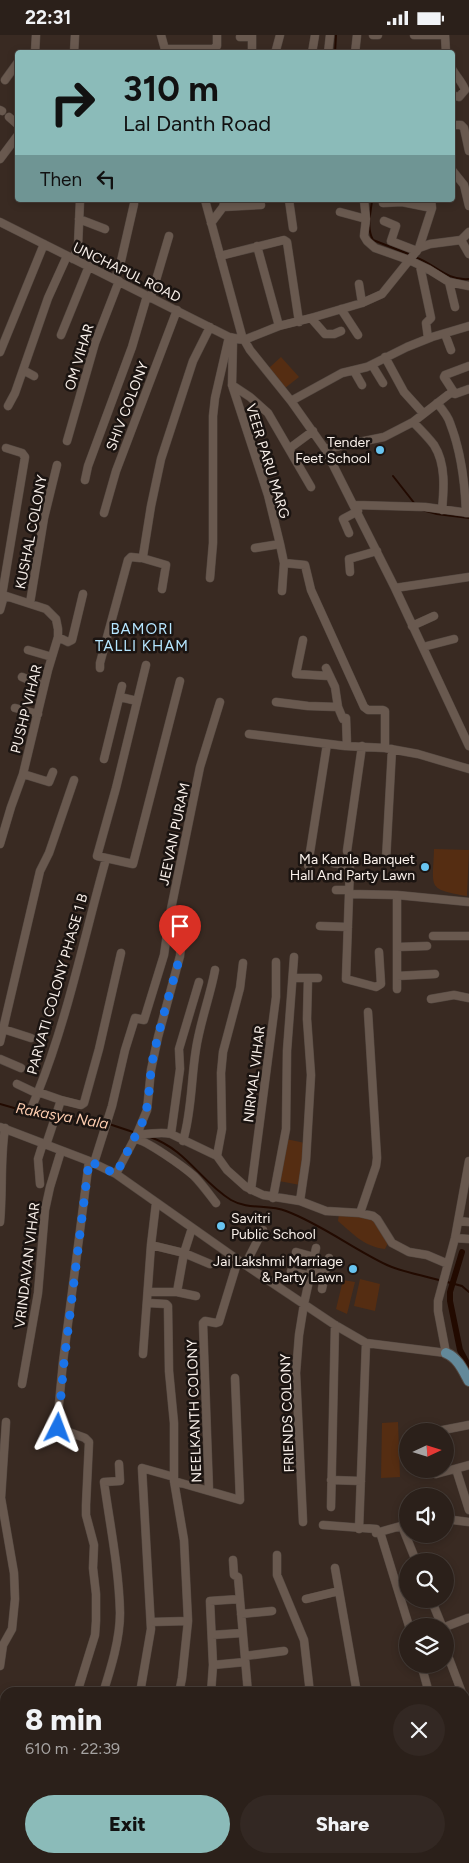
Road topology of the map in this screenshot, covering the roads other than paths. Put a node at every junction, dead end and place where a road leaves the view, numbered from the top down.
1 (36, 35) edge
2 (75, 35) edge
3 (161, 35) edge
4 (217, 35) edge
5 (280, 35) edge
6 (315, 35) edge
7 (330, 35) edge
8 (357, 35) edge
9 (372, 35) edge
10 (378, 35) edge
11 (414, 35) edge
12 (252, 36) edge
13 (240, 37) dead end
14 (35, 50) edge
15 (74, 50) edge
16 (166, 50) edge
17 (206, 50) edge
18 (252, 50) edge
19 (276, 50) dead end
20 (312, 50) edge
21 (328, 50) edge
22 (355, 50) edge
23 (446, 50) edge
24 (15, 66) edge
25 (455, 75) edge
26 (5, 79) edge
27 (455, 96) edge
28 (9, 117) dead end
29 (15, 122) edge
30 (455, 124) edge
31 (15, 139) edge
32 (469, 151) edge
33 (0, 159) edge
34 (455, 174) edge
35 (80, 202) edge
36 (206, 202) edge
37 (289, 202) edge
38 (364, 202) edge
39 (383, 203) dead end
40 (134, 204) dead end
41 (224, 204) edge
42 (432, 204) edge
43 (469, 204) edge
44 (261, 205) dead end
45 (340, 212) dead end
46 (79, 219) junction
47 (366, 219) junction
48 (384, 221) dead end
49 (0, 222) edge
50 (211, 223) junction
51 (293, 228) dead end
52 (105, 229) dead end
53 (469, 232) edge
54 (169, 236) dead end
55 (462, 240) junction
56 (44, 244) junction
57 (257, 246) junction
58 (414, 254) junction
59 (469, 254) edge
60 (220, 256) junction
61 (70, 257) junction
62 (89, 266) junction
63 (420, 267) junction
64 (117, 280) junction
65 (449, 282) junction
66 (359, 284) dead end
67 (469, 286) edge
68 (149, 297) junction
69 (362, 303) junction
70 (455, 307) dead end
71 (341, 309) junction
72 (177, 310) junction
73 (311, 319) junction
74 (299, 322) junction
75 (279, 326) junction
76 (469, 326) edge
77 (210, 327) junction
78 (341, 331) dead end
79 (445, 334) junction
80 (61, 335) dead end
81 (358, 335) dead end
82 (231, 338) junction
83 (428, 338) junction
84 (244, 340) junction
85 (451, 350) dead end
86 (0, 352) edge
87 (386, 357) junction
88 (372, 365) junction
89 (469, 366) edge
90 (23, 370) junction
91 (354, 371) junction
92 (34, 376) dead end
93 (384, 383) dead end
94 (232, 385) junction
95 (362, 385) dead end
96 (469, 389) edge
97 (453, 391) junction
98 (291, 401) junction
99 (438, 403) junction
100 (8, 406) dead end
101 (423, 413) junction
102 (413, 422) junction
103 (312, 431) junction
104 (67, 441) dead end
105 (6, 448) dead end
106 (290, 448) junction
107 (325, 449) junction
108 (57, 465) dead end
109 (85, 480) dead end
110 (311, 487) dead end
111 (356, 508) junction
112 (442, 510) junction
113 (104, 513) dead end
114 (468, 513) edge
115 (349, 533) dead end
116 (280, 544) junction
117 (254, 548) dead end
118 (377, 551) junction
119 (142, 557) junction
120 (284, 563) junction
121 (350, 572) dead end
122 (469, 577) edge
123 (210, 578) dead end
124 (395, 588) junction
125 (162, 589) dead end
126 (282, 591) dead end
127 (83, 594) dead end
128 (2, 595) edge
129 (30, 603) junction
130 (0, 610) edge
131 (434, 616) dead end
132 (412, 626) junction
133 (58, 637) junction
134 (302, 639) dead end
135 (454, 639) dead end
136 (423, 647) junction
137 (28, 650) dead end
138 (52, 657) junction
139 (146, 665) dead end
140 (100, 668) dead end
141 (22, 677) dead end
142 (180, 681) dead end
143 (44, 686) junction
144 (122, 686) dead end
145 (120, 697) junction
146 (137, 701) junction
147 (220, 702) dead end
148 (276, 702) dead end
149 (338, 707) junction
150 (16, 708) dead end
151 (38, 713) junction
152 (249, 734) dead end
153 (328, 744) junction
154 (347, 746) junction
155 (362, 746) junction
156 (469, 746) edge
157 (389, 749) junction
158 (104, 759) dead end
159 (469, 769) edge
160 (52, 772) dead end
161 (23, 774) junction
162 (74, 780) dead end
163 (0, 844) edge
164 (348, 851) dead end
165 (106, 859) junction
166 (386, 860) dead end
167 (333, 863) dead end
168 (308, 865) dead end
169 (336, 890) dead end
170 (349, 892) junction
171 (397, 895) junction
172 (469, 903) edge
173 (183, 926) dead end
174 (320, 926) dead end
175 (348, 927) junction
176 (433, 935) dead end
177 (469, 936) edge
178 (427, 946) dead end
179 (397, 947) junction
180 (379, 952) dead end
181 (121, 953) dead end
182 (294, 957) dead end
183 (276, 961) dead end
184 (243, 963) dead end
185 (215, 969) dead end
186 (435, 974) dead end
187 (397, 976) junction
188 (293, 978) junction
189 (308, 978) junction
190 (318, 978) dead end
191 (199, 982) dead end
192 (397, 989) dead end
193 (469, 998) edge
194 (431, 999) dead end
195 (368, 1012) dead end
196 (3, 1029) junction
197 (31, 1038) dead end
198 (0, 1042) edge
199 (0, 1059) edge
200 (21, 1068) dead end
201 (17, 1084) dead end
202 (38, 1093) junction
203 (61, 1100) junction
204 (32, 1109) dead end
205 (2, 1127) edge
206 (171, 1134) junction
207 (136, 1136) junction
208 (183, 1141) junction
209 (44, 1144) junction
210 (61, 1151) junction
211 (217, 1156) junction
212 (469, 1161) edge
213 (91, 1162) junction
214 (116, 1174) junction
215 (468, 1175) edge
216 (40, 1185) dead end
217 (251, 1190) junction
218 (273, 1198) junction
219 (300, 1201) junction
220 (156, 1203) junction
221 (216, 1203) dead end
222 (360, 1213) junction
223 (459, 1221) junction
224 (0, 1222) edge
225 (469, 1222) edge
226 (192, 1228) junction
227 (263, 1230) dead end
228 (455, 1238) junction
229 (469, 1239) edge
230 (151, 1245) junction
231 (316, 1248) dead end
232 (184, 1253) junction
233 (296, 1253) dead end
234 (314, 1257) junction
235 (329, 1258) dead end
236 (238, 1260) junction
237 (210, 1263) dead end
238 (246, 1265) junction
239 (447, 1268) junction
240 (291, 1271) dead end
241 (310, 1273) junction
242 (325, 1273) junction
243 (322, 1289) dead end
244 (149, 1291) junction
245 (177, 1292) junction
246 (196, 1297) dead end
247 (148, 1303) junction
248 (304, 1304) junction
249 (335, 1325) junction
250 (366, 1343) junction
251 (446, 1353) junction
252 (143, 1355) dead end
253 (235, 1378) dead end
254 (469, 1381) edge
255 (22, 1384) dead end
256 (6, 1422) dead end
257 (469, 1425) edge
258 (454, 1428) edge
259 (119, 1464) dead end
260 (469, 1465) edge
261 (456, 1469) joint
262 (174, 1479) junction
263 (331, 1480) junction
264 (361, 1481) junction
265 (208, 1491) junction
266 (331, 1507) dead end
267 (469, 1510) edge
268 (454, 1520) edge
269 (303, 1522) dead end
270 (469, 1522) edge
271 (323, 1525) dead end
272 (399, 1527) edge
273 (359, 1529) junction
274 (380, 1532) junction
275 (278, 1555) dead end
276 (233, 1560) dead end
277 (335, 1568) dead end
278 (339, 1591) junction
279 (240, 1599) junction
280 (306, 1599) dead end
281 (272, 1611) dead end
282 (241, 1614) junction
283 (468, 1617) edge
284 (407, 1618) edge
285 (188, 1621) junction
286 (151, 1622) junction
287 (454, 1623) edge
288 (242, 1633) junction
289 (212, 1635) junction
290 (284, 1651) dead end
291 (245, 1659) junction
292 (213, 1665) junction
293 (0, 1666) edge
294 (454, 1672) edge
295 (423, 1673) edge
296 (79, 1687) edge
297 (104, 1687) edge
298 (141, 1687) edge
299 (180, 1687) edge
300 (211, 1687) edge
301 (247, 1687) edge
302 (309, 1687) edge
303 (356, 1687) edge
304 (427, 1687) edge
305 (460, 1687) edge

1 - 14 street
2 - 15 street
3 - 16 street
4 - 17 street
5 - 19 street
6 - 20 street
7 - 21 street
8 - 22 street
9 - 10 street
11 - 23 street
12 - 13 street
12 - 18 street
24 - 26 street
25 - 27 street
28 - 29 street
30 - 32 street
31 - 33 street
34 - 43 street
35 - 46 street
36 - 50 street
37 - 51 street
38 - 47 street
39 - 42 street
40 - 64 street, OM VIHAR
41 - 44 street
41 - 50 street
42 - 58 street
45 - 47 street
46 - 52 street
46 - 61 street
47 - 58 street
48 - 58 street
49 - 56 street, UNCHAPUL ROAD
50 - 60 street
53 - 55 street
54 - 68 street
55 - 58 street
55 - 59 street
56 - 61 street, UNCHAPUL ROAD
56 - 86 street
57 - 60 street
57 - 74 street
57 - 75 street
58 - 63 street
58 - 69 street
60 - 84 street
61 - 62 street, UNCHAPUL ROAD
61 - 90 street
62 - 64 street, UNCHAPUL ROAD
62 - 80 street
63 - 65 street
63 - 83 street
64 - 68 street, UNCHAPUL ROAD
64 - 104 street, OM VIHAR
65 - 67 street
65 - 70 street
66 - 69 street
68 - 72 street, UNCHAPUL ROAD
68 - 109 street
69 - 71 street
71 - 73 street
71 - 81 street
72 - 77 street, UNCHAPUL ROAD
72 - 113 street, SHIV COLONY
73 - 74 street
73 - 78 street
74 - 75 street
75 - 84 street
76 - 79 street
77 - 82 street, UNCHAPUL ROAD
77 - 119 street
79 - 83 street
79 - 85 street
82 - 84 street, UNCHAPUL ROAD
82 - 94 street, VEER PARU MARG
82 - 123 street
83 - 87 street
84 - 98 street
87 - 88 street
87 - 101 street
88 - 91 street
88 - 93 street
89 - 97 street
90 - 92 street
90 - 100 street
91 - 95 street
91 - 98 street
94 - 106 street
94 - 116 street, VEER PARU MARG
96 - 97 street
97 - 99 street
98 - 103 street
99 - 101 street
99 - 114 street
101 - 102 street
102 - 107 street
102 - 112 street
103 - 106 street
103 - 107 street
105 - 128 street
106 - 110 street
107 - 111 street
108 - 129 street, KUSHAL COLONY
111 - 112 street
111 - 115 street
111 - 118 street
112 - 114 street
116 - 117 street
116 - 120 street, VEER PARU MARG
118 - 121 street
118 - 124 street
119 - 125 street
119 - 140 street
120 - 126 street, VEER PARU MARG
120 - 157 street
122 - 124 street
124 - 132 street
127 - 133 street
128 - 129 street
128 - 130 street
129 - 133 street
131 - 132 street
132 - 136 street
133 - 138 street, PUSHP VIHAR
134 - 149 street
135 - 136 street
136 - 156 street
137 - 138 street
138 - 143 street, PUSHP VIHAR
139 - 146 street
141 - 143 street
142 - 165 street
143 - 151 street, PUSHP VIHAR
144 - 145 street
145 - 146 street
145 - 158 street
146 - 165 street
147 - 213 street, JEEVAN PURAM
148 - 149 street
149 - 154 street
150 - 151 street
151 - 161 street, PUSHP VIHAR
152 - 153 street
153 - 154 street
153 - 168 street
154 - 155 street
155 - 157 street
155 - 164 street
157 - 159 street
157 - 166 street
160 - 161 street
161 - 163 street, PUSHP VIHAR
162 - 196 street
165 - 202 street, PARVATI COLONY PHASE 1 B
167 - 170 street
169 - 170 street
170 - 171 street
170 - 175 street
171 - 172 street
171 - 179 street
173 - 207 street
174 - 175 street
175 - 180 street
176 - 177 street
178 - 179 street
179 - 187 street
181 - 203 street, PARVATI COLONY PHASE 1 B
182 - 188 street
183 - 217 street, NIRMAL VIHAR
184 - 211 street
185 - 208 street
186 - 187 street
187 - 192 street
188 - 189 street
188 - 218 street
189 - 190 street
189 - 219 street
191 - 206 street
193 - 194 street
195 - 222 street
196 - 197 street
196 - 198 street
199 - 200 street
201 - 202 street
202 - 203 street, PARVATI COLONY PHASE 1 B
202 - 204 street
203 - 209 street
205 - 209 street
205 - 224 street
206 - 207 street
206 - 208 street
207 - 214 street
207 - 221 street
208 - 211 street
209 - 210 street
209 - 216 street
210 - 213 street
210 - 255 street, VRINDAVAN VIHAR
211 - 217 street
212 - 215 street
213 - 214 street
213 - 296 street, JEEVAN PURAM
214 - 220 street
215 - 223 street
217 - 218 street
218 - 219 street
219 - 222 street
220 - 226 street
220 - 230 street
222 - 239 street
223 - 225 street
223 - 228 street
226 - 232 street
226 - 236 street
227 - 238 street
228 - 229 street
228 - 239 street
230 - 232 street
230 - 244 street
231 - 234 street, FRIENDS COLONY
232 - 237 street
232 - 245 street
233 - 234 street
234 - 241 street, FRIENDS COLONY
235 - 242 street
236 - 238 street
236 - 265 street, NEELKANTH COLONY
238 - 248 street
239 - 251 street
240 - 241 street
241 - 242 street
241 - 248 street, FRIENDS COLONY
242 - 243 street
244 - 245 street
244 - 247 street
245 - 246 street
247 - 252 street
247 - 262 street
248 - 249 street
248 - 269 street, FRIENDS COLONY
249 - 250 street
249 - 263 street
250 - 251 street
250 - 264 street
251 - 254 main road
253 - 265 street
256 - 293 street
257 - 258 street
259 - 297 street
260 - 261 street
261 - 267 street
262 - 265 street
262 - 285 street
262 - 286 street
263 - 264 street
263 - 266 street
264 - 273 street
268 - 270 street
271 - 273 street
272 - 274 street
273 - 274 street
274 - 284 street
275 - 302 street
276 - 279 street
277 - 278 street
278 - 280 street
278 - 303 street
279 - 282 street
279 - 289 street
281 - 282 street
282 - 288 street
283 - 287 street
285 - 286 street
285 - 299 street
286 - 298 street
288 - 289 street
288 - 291 street
289 - 292 street
290 - 291 street
291 - 292 street
291 - 301 street
292 - 300 street
294 - 305 street
295 - 304 street

